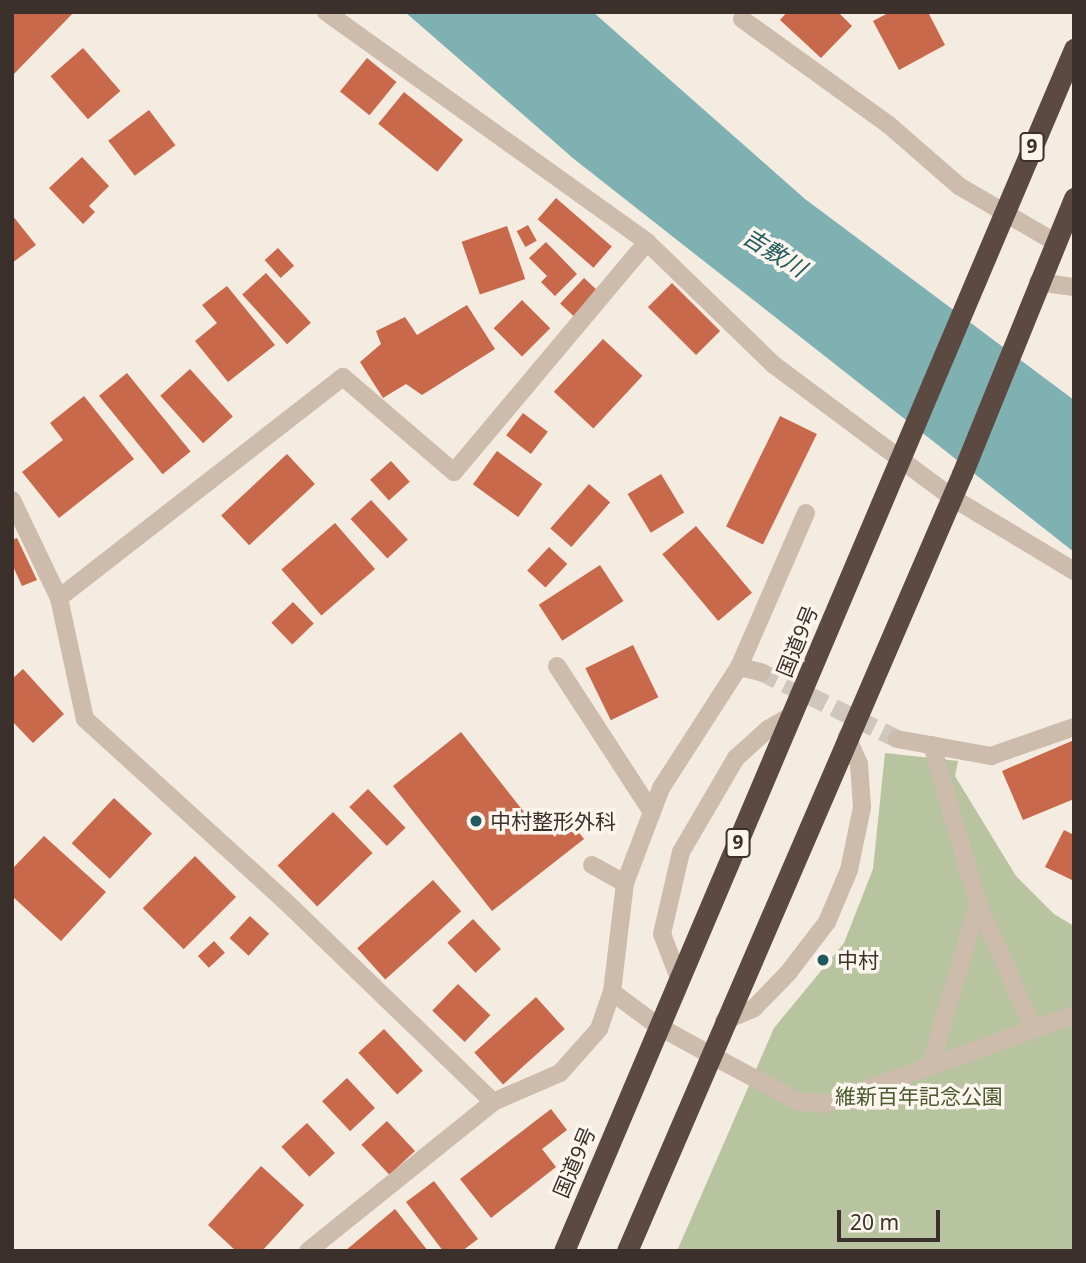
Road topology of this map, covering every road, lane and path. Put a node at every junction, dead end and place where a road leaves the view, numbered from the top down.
1 (326, 12) edge
2 (740, 15) edge
3 (1074, 49) edge
4 (1074, 198) edge
5 (1004, 211) junction
6 (647, 242) junction
7 (1055, 242) junction
8 (1038, 282) junction
9 (1074, 287) edge
10 (900, 455) junction
11 (951, 497) junction
12 (12, 500) edge
13 (806, 513) dead end
14 (1074, 571) edge
15 (59, 598) junction
16 (557, 666) dead end
17 (739, 667) junction
18 (761, 672) tunnel mouth
19 (794, 714) junction
20 (1074, 727) edge
21 (846, 737) junction
22 (897, 738) tunnel mouth
23 (932, 745) junction
24 (651, 811) junction
25 (592, 865) dead end
26 (625, 883) junction
27 (978, 902) junction
28 (679, 978) junction
29 (612, 992) junction
30 (1074, 1015) edge
31 (724, 1021) junction
32 (658, 1026) junction
33 (1033, 1028) junction
34 (709, 1054) junction
35 (930, 1068) junction
36 (493, 1102) junction
37 (308, 1251) edge
38 (564, 1251) edge
39 (627, 1251) edge

1 - 6 street
2 - 5 street
3 - 5 highway, 国道9号 / 9
4 - 7 highway
5 - 7 street
5 - 10 highway, 国道9号 / 9
6 - 10 street
6 - 15 street
7 - 8 highway
8 - 9 street
8 - 11 highway
10 - 11 street
10 - 19 highway, 国道9号 / 9
11 - 14 street
11 - 21 highway
12 - 15 street
13 - 17 street
15 - 36 street
16 - 24 street
17 - 18 street
17 - 24 street
19 - 28 highway, 国道9号 / 9
19 - 28 street
20 - 23 street
21 - 31 highway
21 - 31 street
22 - 23 street
23 - 27 street
24 - 26 street
25 - 26 street
26 - 29 street
27 - 33 street
27 - 35 street
28 - 32 highway, 国道9号 / 9
29 - 32 street
29 - 36 street
30 - 33 street
31 - 34 highway
32 - 34 street
32 - 38 highway, 国道9号 / 9
33 - 35 street
34 - 35 street
34 - 39 highway
36 - 37 street

